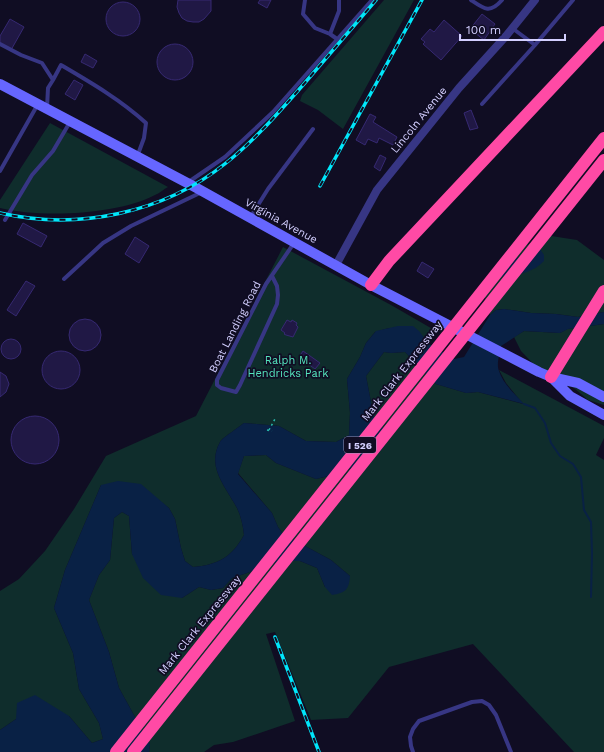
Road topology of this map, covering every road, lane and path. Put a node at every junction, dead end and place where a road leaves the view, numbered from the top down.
1 (305, 0) edge
2 (339, 0) edge
3 (372, 0) edge
4 (471, 0) edge
5 (502, 0) edge
6 (535, 0) edge
7 (574, 0) edge
8 (512, 28) junction
9 (604, 32) edge
10 (330, 34) junction
11 (337, 39) junction
12 (0, 44) edge
13 (535, 45) junction
14 (53, 80) junction
15 (0, 84) edge
16 (482, 104) dead end
17 (42, 106) junction
18 (71, 122) junction
19 (313, 129) dead end
20 (604, 138) edge
21 (137, 157) junction
22 (604, 160) edge
23 (0, 171) edge
24 (187, 183) junction
25 (203, 192) junction
26 (250, 219) junction
27 (5, 220) dead end
28 (294, 243) junction
29 (336, 265) junction
30 (272, 276) junction
31 (64, 279) dead end
32 (371, 285) junction
33 (604, 291) edge
34 (551, 377) junction
35 (604, 397) edge
36 (604, 415) edge
37 (275, 419) dead end
38 (269, 430) dead end
39 (116, 752) edge
40 (133, 752) edge
41 (413, 752) edge
42 (511, 752) edge

1 - 10 lane
2 - 10 lane
3 - 11 lane
4 - 5 lane
6 - 8 street, Lincoln Avenue
7 - 13 lane
8 - 13 lane
8 - 29 street, Lincoln Avenue
9 - 32 highway
10 - 11 lane
11 - 24 lane
12 - 14 lane
13 - 16 lane
14 - 17 lane
14 - 21 lane
15 - 17 main road, Virginia Avenue
17 - 18 main road, Virginia Avenue
17 - 23 lane
18 - 21 main road, Virginia Avenue
18 - 27 lane
19 - 26 lane
20 - 39 highway, Mark Clark Expressway / I 526, bridge
21 - 24 main road, Virginia Avenue
22 - 40 highway, I 526, bridge
24 - 25 main road, Virginia Avenue
25 - 26 main road, Virginia Avenue
25 - 31 lane
26 - 28 main road, Virginia Avenue
28 - 29 main road, Virginia Avenue
28 - 30 lane, Boat Landing Road
29 - 32 main road, Virginia Avenue
30 - 30 lane, Boat Landing Road
32 - 34 main road, Virginia Avenue, bridge
33 - 34 highway
34 - 35 main road, Virginia Avenue
34 - 36 main road, Virginia Avenue
37 - 38 path
41 - 42 lane

